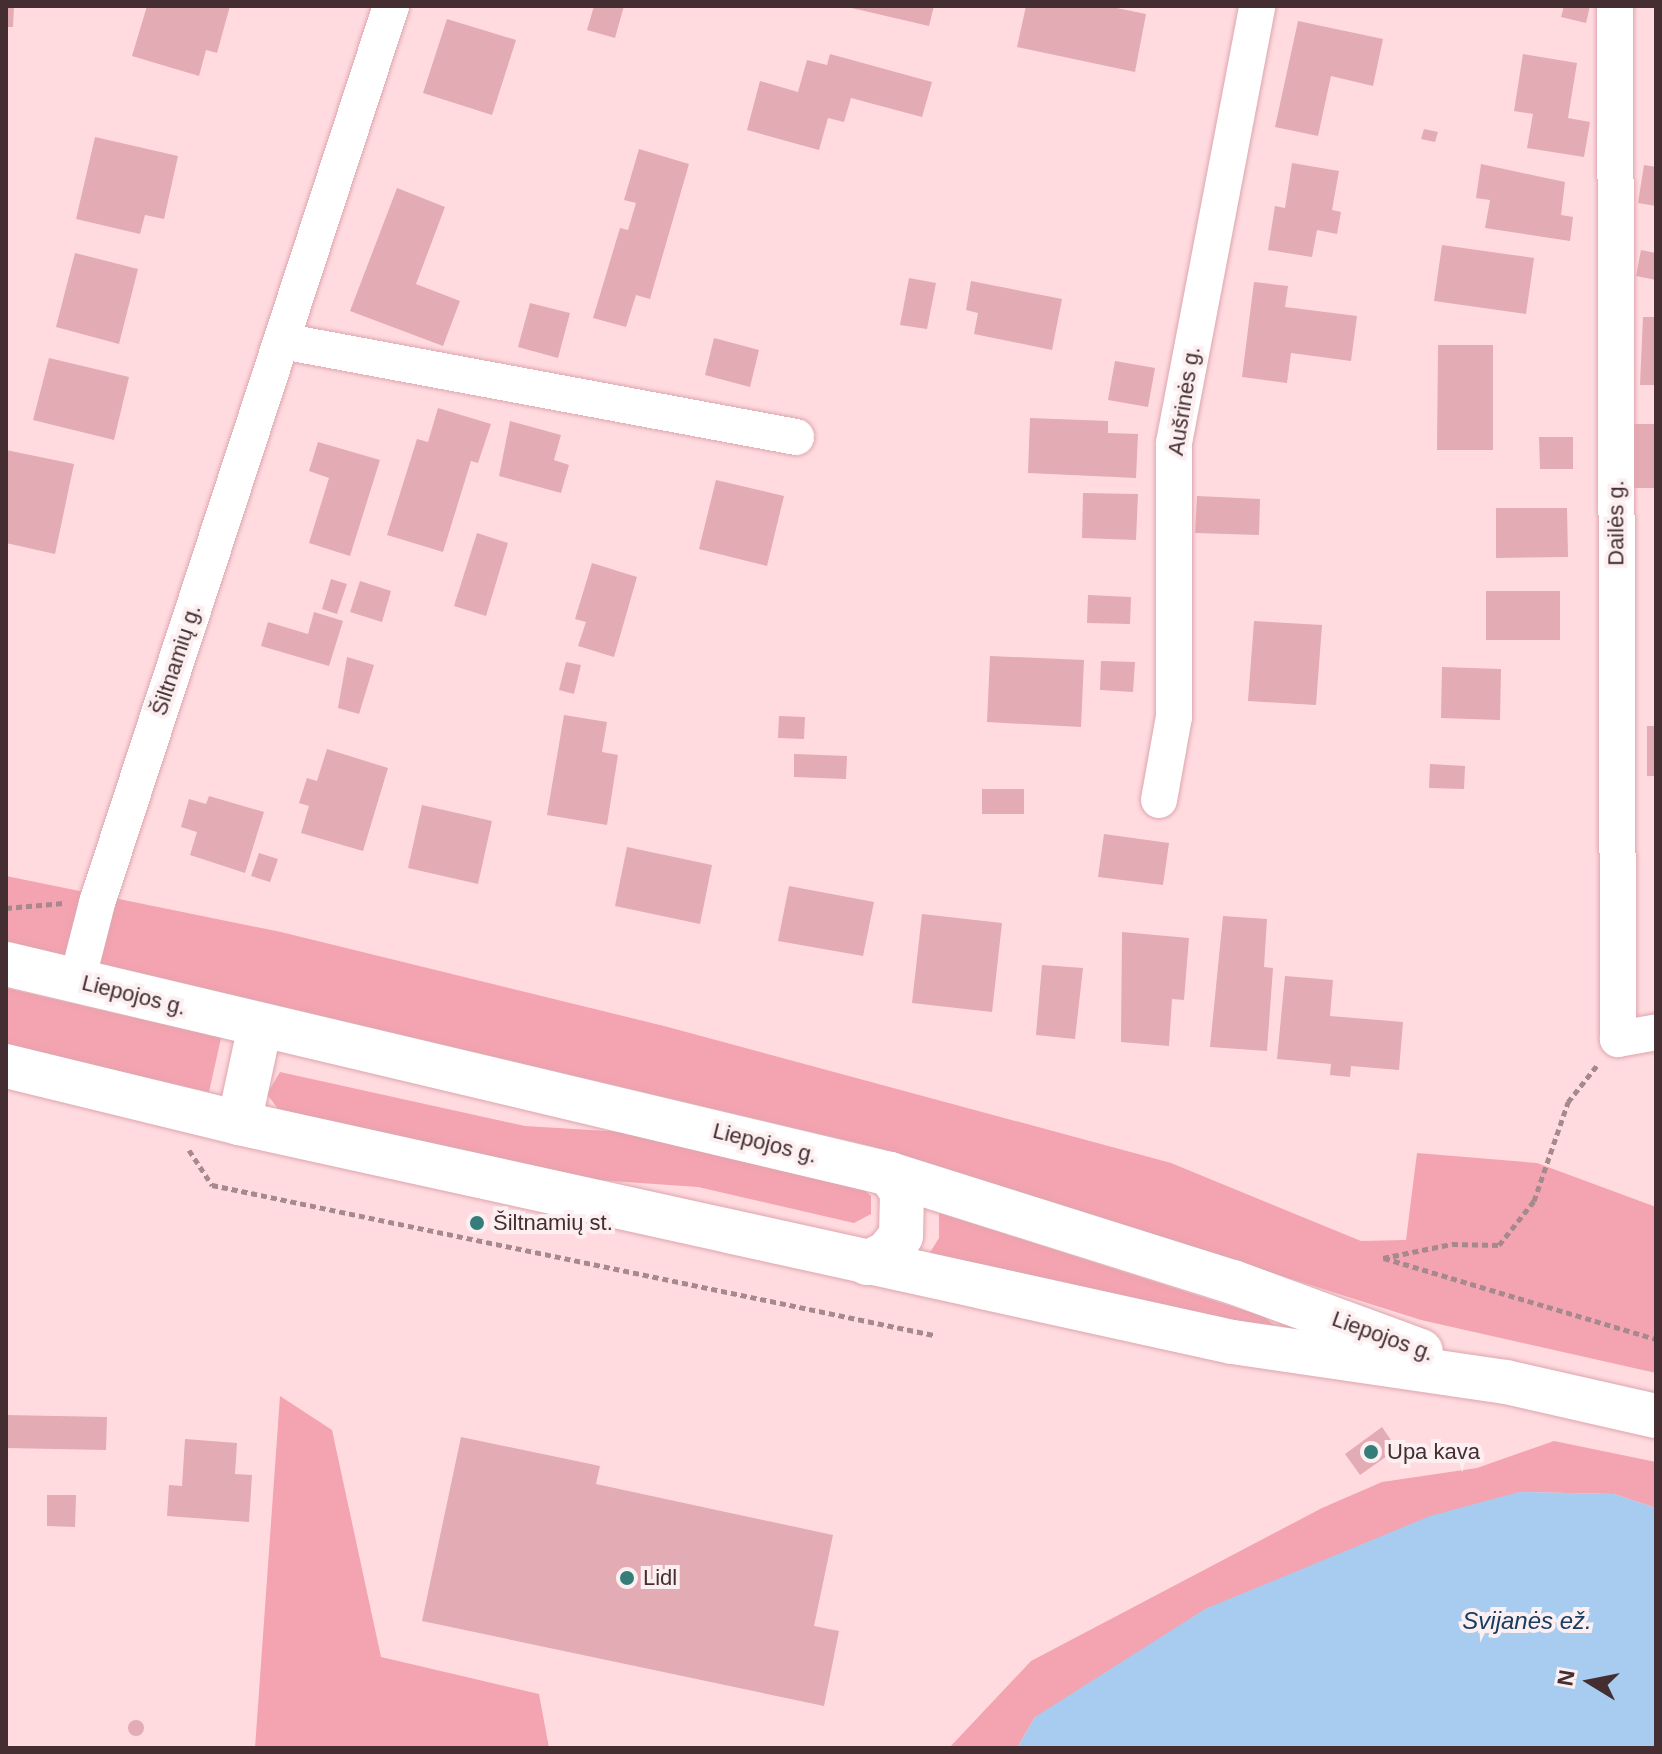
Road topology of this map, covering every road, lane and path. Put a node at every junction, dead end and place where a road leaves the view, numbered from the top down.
1 (391, 6) edge
2 (1257, 6) edge
3 (1615, 6) edge
4 (282, 341) junction
5 (796, 437) dead end
6 (1159, 800) dead end
7 (97, 903) junction
8 (6, 908) edge
9 (6, 964) edge
10 (77, 981) junction
11 (260, 1026) junction
12 (1656, 1032) edge
13 (1618, 1039) junction
14 (6, 1066) edge
15 (239, 1123) junction
16 (173, 1145) dead end
17 (890, 1174) junction
18 (867, 1263) junction
19 (934, 1335) dead end
20 (1656, 1339) edge
21 (1506, 1382) junction
22 (1656, 1416) edge

1 - 4 street, Šiltnamių g.
2 - 6 street, Aušrinės g.
3 - 13 street, Dailės g.
4 - 5 street
4 - 7 street, Šiltnamių g.
7 - 8 path
7 - 10 street, Šiltnamių g.
9 - 10 main road, Liepojos g.
10 - 11 main road, Liepojos g.
11 - 15 main road
11 - 17 main road, Liepojos g.
12 - 13 street
13 - 20 path
14 - 15 main road, Liepojos g.
15 - 18 main road, Liepojos g.
16 - 19 path
17 - 18 main road
17 - 21 main road, Liepojos g.
18 - 21 main road, Liepojos g.
21 - 22 main road, Liepojos g.

